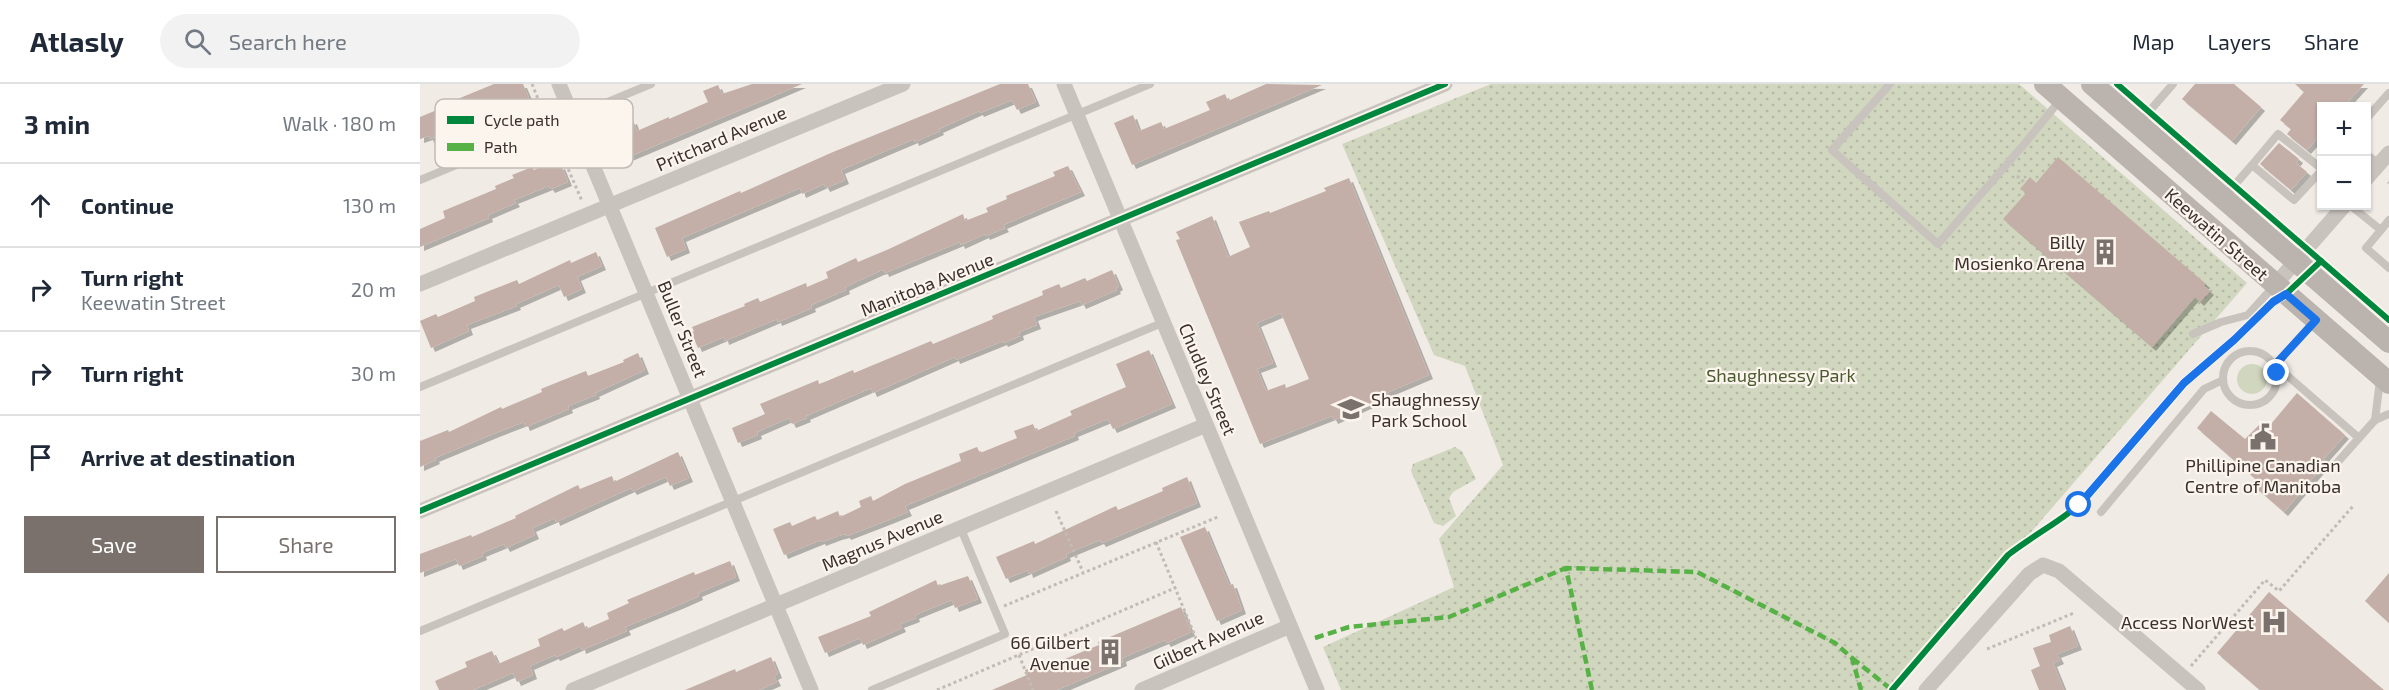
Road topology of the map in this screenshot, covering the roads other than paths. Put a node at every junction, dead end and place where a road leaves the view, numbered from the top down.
1 (559, 84) edge
2 (651, 84) edge
3 (903, 84) edge
4 (1064, 84) edge
5 (1150, 84) edge
6 (1445, 84) edge
7 (1890, 84) edge
8 (2173, 84) edge
9 (2105, 88) edge
10 (2053, 91) edge
11 (2389, 93) edge
12 (565, 99) edge
13 (615, 99) edge
14 (1076, 114) junction
15 (2371, 114) edge
16 (2138, 124) junction
17 (2384, 159) edge
18 (2252, 165) junction
19 (2317, 166) edge
20 (449, 168) edge
21 (593, 168) edge
22 (2371, 174) edge
23 (2317, 175) edge
24 (420, 180) edge
25 (2223, 198) junction
26 (609, 206) junction
27 (2341, 210) edge
28 (2356, 210) edge
29 (1120, 220) junction
30 (2389, 220) edge
31 (2381, 230) junction
32 (2296, 261) junction
33 (2389, 267) edge
34 (420, 284) edge
35 (2275, 285) junction
36 (647, 293) junction
37 (2316, 320) junction
38 (1162, 323) junction
39 (2193, 334) dead end
40 (2389, 342) edge
41 (2275, 365) junction
42 (2223, 380) junction
43 (2385, 380) edge
44 (420, 387) edge
45 (690, 397) junction
46 (2389, 414) edge
47 (2374, 420) junction
48 (1206, 425) junction
49 (2359, 438) junction
50 (2336, 464) dead end
51 (732, 500) junction
52 (420, 511) edge
53 (2101, 512) dead end
54 (961, 529) junction
55 (776, 606) junction
56 (1290, 626) junction
57 (420, 631) edge
58 (573, 690) edge
59 (811, 690) edge
60 (872, 690) edge
61 (1142, 690) edge
62 (1317, 690) edge
63 (1926, 690) edge
64 (2198, 690) edge

1 - 12 street, Buller Street
2 - 13 lane
3 - 26 street, Pritchard Avenue
4 - 14 street, Chudley Street
5 - 14 lane
6 - 29 street, Manitoba Avenue
7 - 10 lane
8 - 16 lane
9 - 16 main road, Keewatin Street
10 - 35 main road, Keewatin Street
11 - 15 lane
14 - 29 street, Chudley Street
14 - 36 lane
16 - 25 main road, Keewatin Street
17 - 22 street
18 - 19 lane
18 - 23 lane
18 - 25 lane
20 - 24 lane
21 - 26 street, Buller Street
25 - 32 main road, Keewatin Street
26 - 34 street, Pritchard Avenue
26 - 36 street, Buller Street
27 - 32 street
28 - 31 lane
29 - 38 street, Chudley Street
29 - 45 street, Manitoba Avenue
30 - 31 lane
31 - 33 lane
32 - 35 street
32 - 40 main road, Keewatin Street
35 - 37 main road, Keewatin Street
35 - 39 lane
36 - 44 lane
36 - 45 street, Buller Street
37 - 41 lane
37 - 43 main road, Keewatin Street
38 - 48 street, Chudley Street
38 - 51 lane
41 - 42 lane
41 - 42 lane
41 - 49 lane
42 - 53 lane
43 - 47 lane
45 - 51 street, Buller Street
45 - 52 street, Manitoba Avenue
46 - 47 lane
47 - 49 lane
48 - 54 street, Magnus Avenue
48 - 56 street, Chudley Street
49 - 50 lane
51 - 55 street, Buller Street
51 - 57 lane
54 - 55 street, Magnus Avenue
54 - 60 lane
55 - 58 street, Magnus Avenue
55 - 59 street, Buller Street
56 - 61 street, Gilbert Avenue
56 - 62 street, Chudley Street
63 - 64 street

